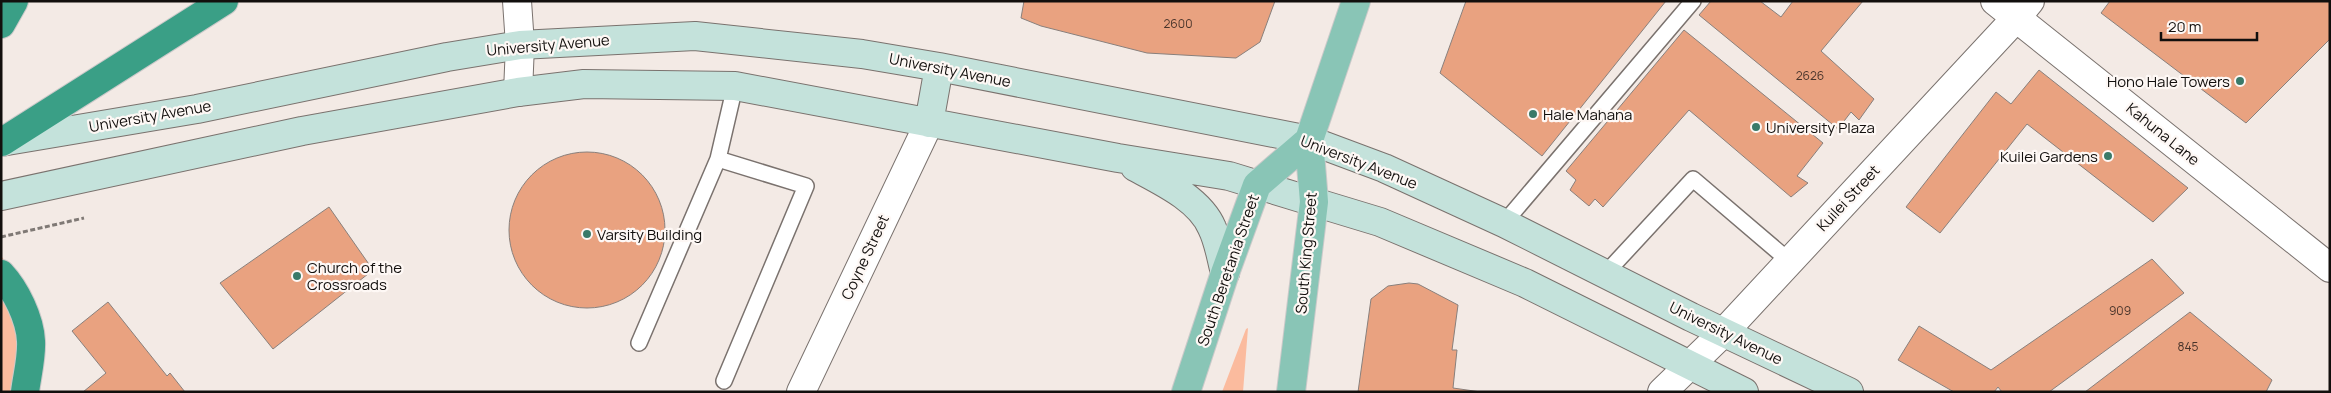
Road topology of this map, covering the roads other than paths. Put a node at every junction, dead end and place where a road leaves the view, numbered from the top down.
1 (224, 1) edge
2 (517, 1) edge
3 (1356, 1) edge
4 (1692, 1) edge
5 (1995, 1) edge
6 (2023, 9) edge
7 (520, 45) junction
8 (939, 67) junction
9 (735, 86) junction
10 (518, 92) junction
11 (929, 123) junction
12 (1309, 140) junction
13 (2, 142) edge
14 (1118, 158) junction
15 (718, 159) junction
16 (1257, 185) junction
17 (1, 196) edge
18 (1314, 202) junction
19 (1504, 223) junction
20 (1788, 260) junction
21 (2330, 268) edge
22 (1224, 273) junction
23 (1, 274) edge
24 (1605, 274) junction
25 (1724, 332) junction
26 (639, 343) dead end
27 (1689, 366) junction
28 (724, 381) dead end
29 (25, 392) edge
30 (801, 392) edge
31 (1186, 392) edge
32 (1291, 392) edge
33 (1662, 392) edge
34 (1744, 392) edge
35 (1849, 392) edge

1 - 13 highway
2 - 7 street
3 - 12 main road, South King Street
4 - 19 lane
5 - 6 street, Kahuna Lane
6 - 20 street, Kuilei Street
6 - 21 street, Kahuna Lane
7 - 8 main road, University Avenue
7 - 10 street
7 - 13 main road, University Avenue
8 - 11 main road
8 - 12 main road, University Avenue
9 - 10 main road
9 - 11 main road
9 - 15 lane
10 - 17 main road
11 - 14 main road
11 - 30 street, Coyne Street
12 - 16 main road, South Beretania Street
12 - 18 main road, South King Street
12 - 19 main road, University Avenue
14 - 16 main road
14 - 22 main road
15 - 26 lane
15 - 28 lane
16 - 18 main road
16 - 22 main road, South Beretania Street
18 - 27 main road
18 - 32 main road, South King Street
19 - 24 main road, University Avenue
20 - 24 lane
20 - 25 street, Kuilei Street
22 - 31 main road, South Beretania Street
23 - 29 highway
24 - 25 main road, University Avenue
25 - 27 street, Kuilei Street
25 - 35 main road, University Avenue
27 - 33 street, Kuilei Street
27 - 34 main road

